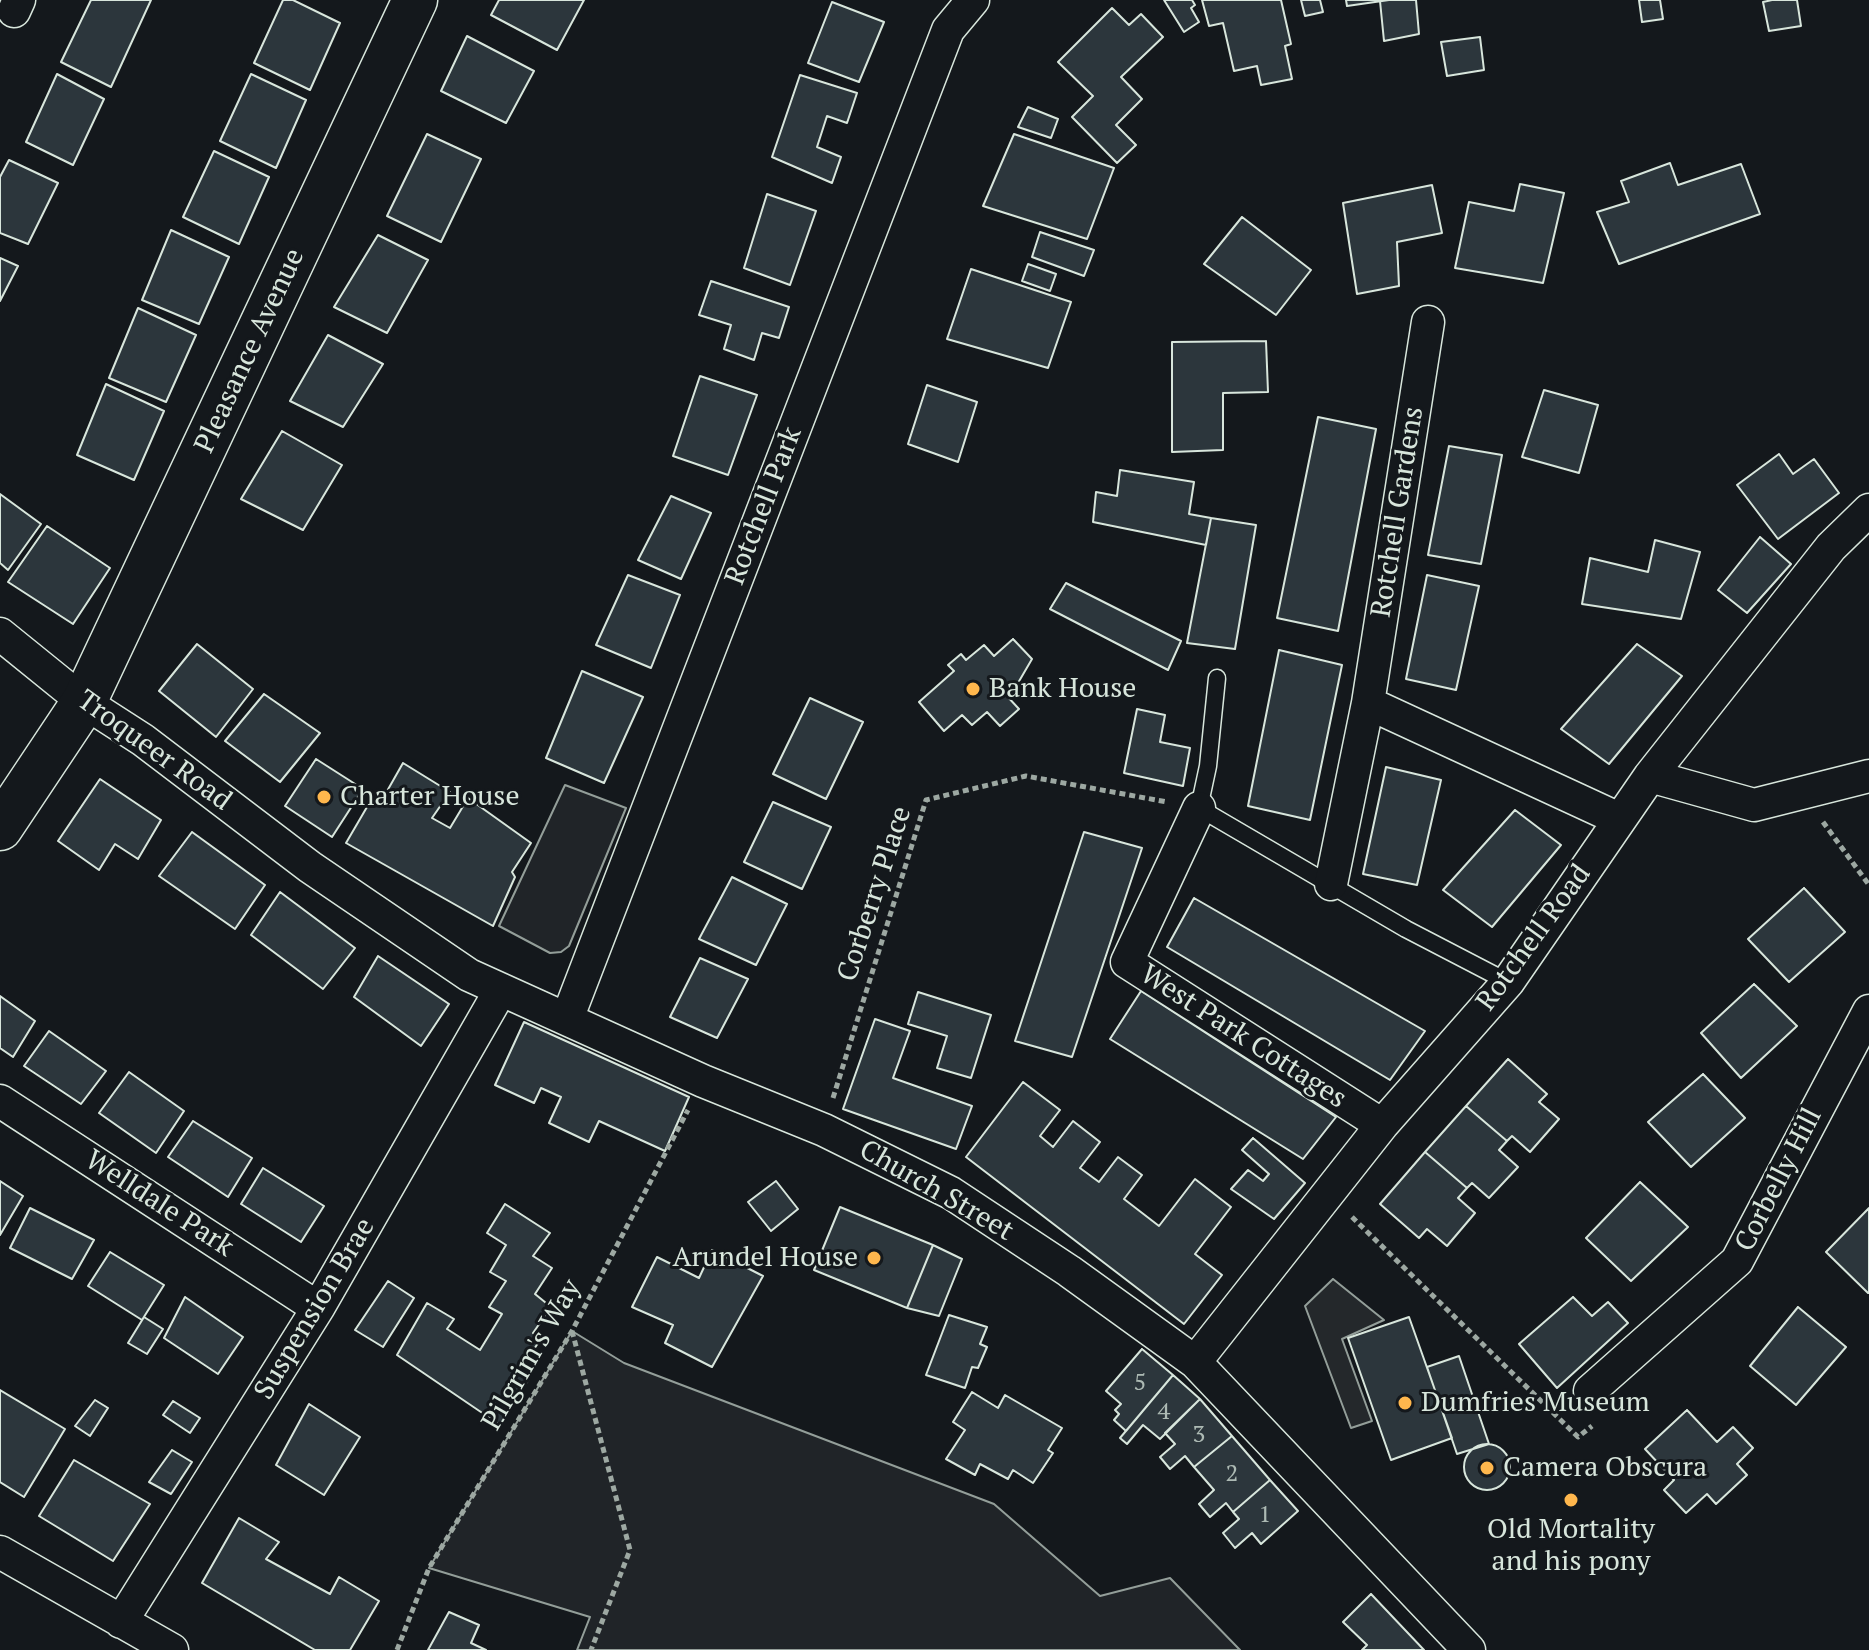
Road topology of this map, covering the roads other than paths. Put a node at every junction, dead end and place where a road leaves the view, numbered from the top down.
1 (415, 0) edge
2 (973, 0) edge
3 (1428, 322) dead end
4 (1869, 510) edge
5 (0, 634) edge
6 (1217, 678) dead end
7 (84, 702) junction
8 (1368, 703) junction
9 (1650, 776) junction
10 (1869, 776) edge
11 (1199, 808) junction
12 (1619, 819) junction
13 (0, 828) edge
14 (310, 867) joint
15 (1331, 884) junction
16 (1508, 982) junction
17 (500, 991) junction
18 (1869, 1011) edge
19 (567, 1019) junction
20 (0, 1101) edge
21 (1382, 1125) junction
22 (318, 1308) junction
23 (1195, 1362) junction
24 (1596, 1404) road end
25 (0, 1552) edge
26 (121, 1622) junction
27 (172, 1650) edge
28 (1469, 1650) edge

1 - 7 main road, Pleasance Avenue
2 - 19 street, Rotchell Park
3 - 8 street, Rotchell Gardens
4 - 9 street, Rotchell Road
5 - 7 street, Troqueer Road
6 - 11 lane
7 - 13 main road, Pleasance Avenue
7 - 14 street, Troqueer Road
8 - 12 street
8 - 15 street, Rotchell Gardens
9 - 10 street
9 - 12 street, Rotchell Road
11 - 15 lane
11 - 21 street, West Park Cottages
12 - 16 street, Rotchell Road
14 - 17 street, Church Street
15 - 16 lane
16 - 21 street, Rotchell Road
17 - 19 street, Church Street
17 - 22 street, Suspension Brae
18 - 24 street, Corbelly Hill
19 - 23 street, Church Street
20 - 22 street, Welldale Park
21 - 23 street, Rotchell Road
22 - 26 street, Suspension Brae
23 - 28 street, Church Street
25 - 26 street
26 - 27 street

